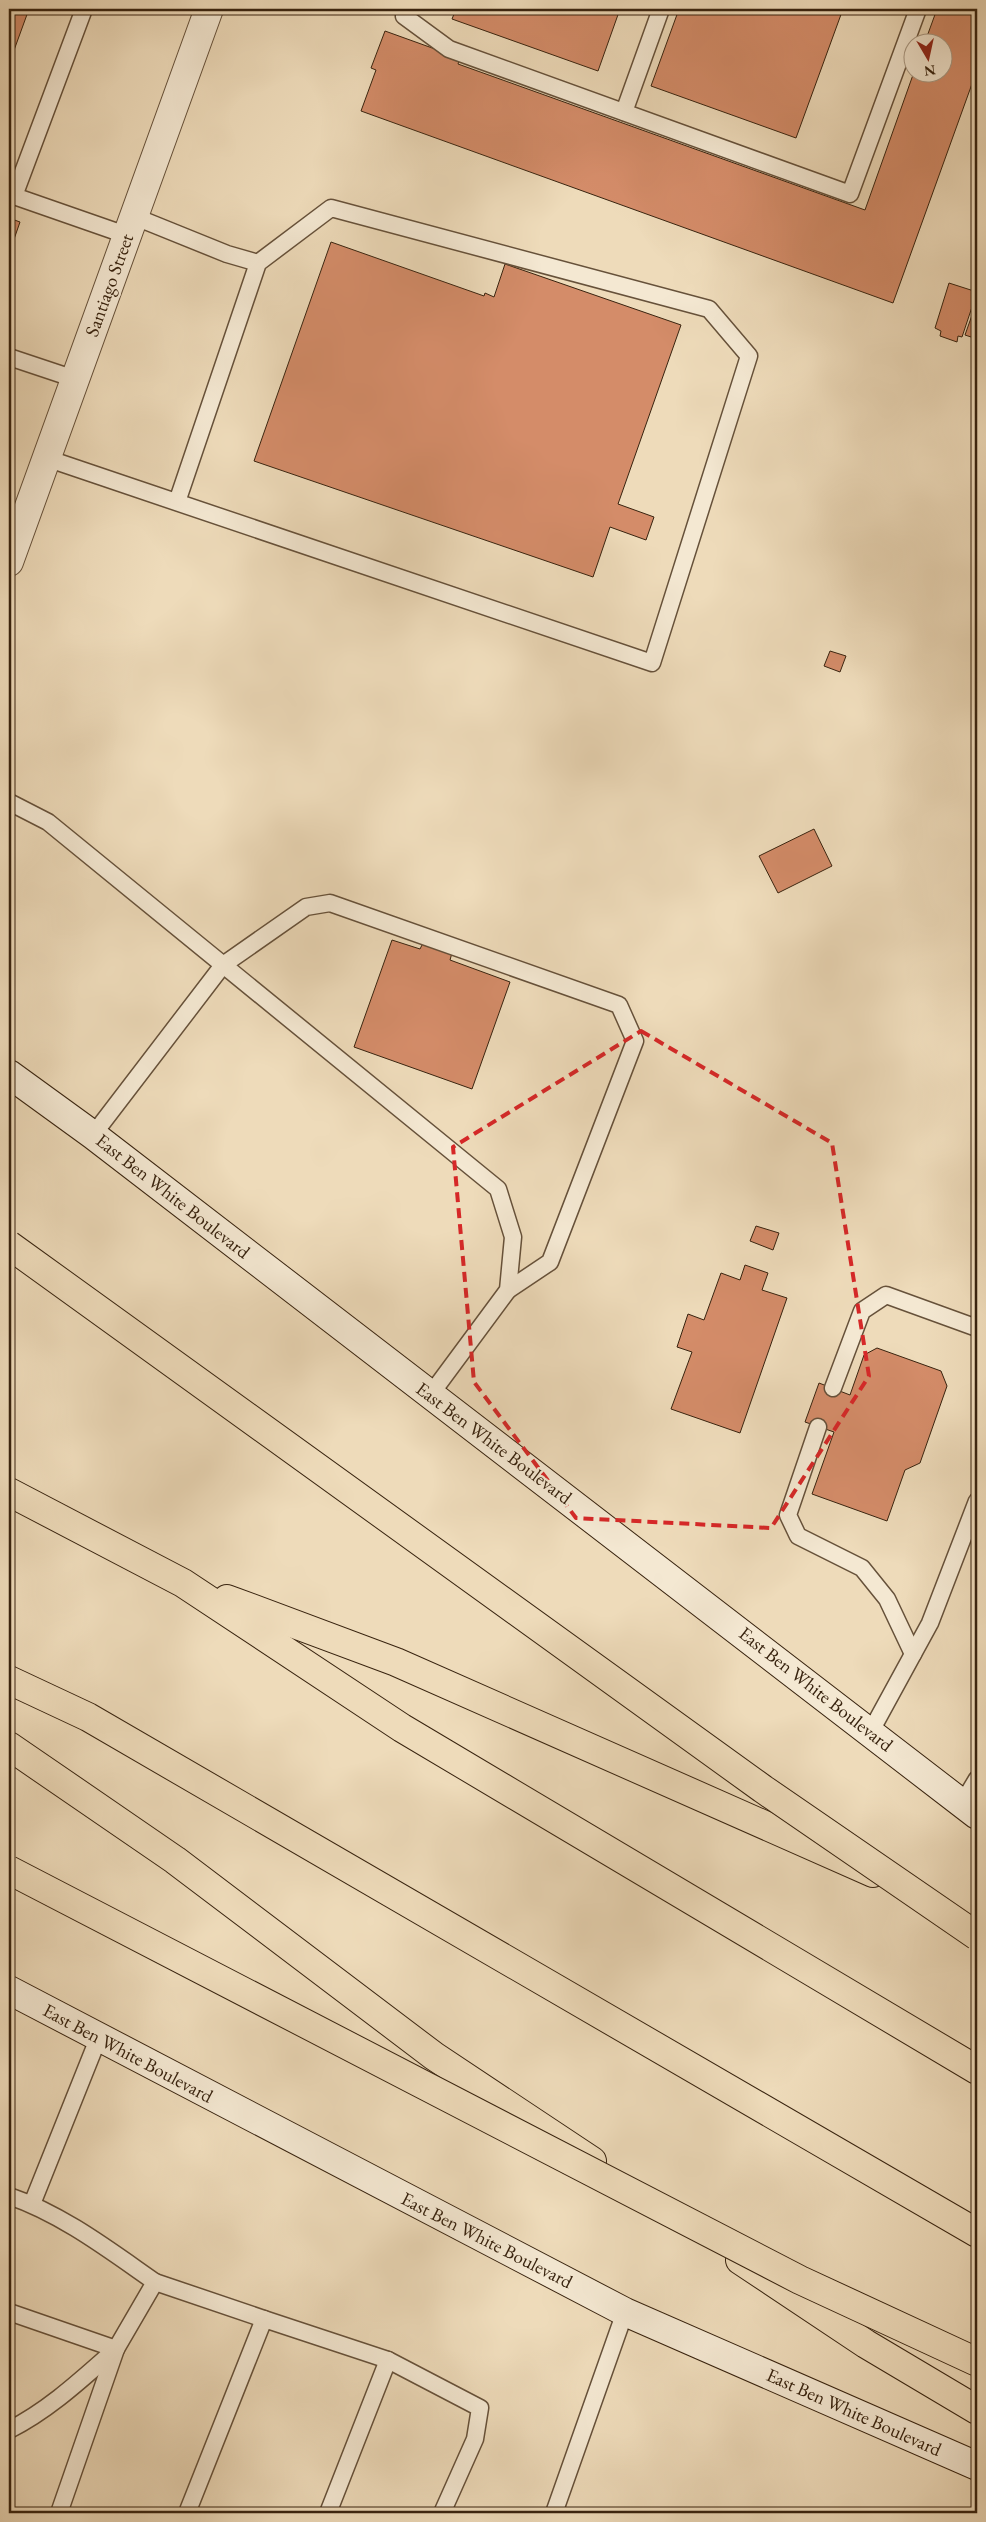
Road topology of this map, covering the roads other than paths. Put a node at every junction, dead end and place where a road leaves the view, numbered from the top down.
1 (84, 9) edge
2 (209, 9) edge
3 (405, 9) edge
4 (660, 9) edge
5 (918, 9) edge
6 (624, 112) junction
7 (12, 195) edge
8 (130, 226) junction
9 (258, 263) junction
10 (9, 356) edge
11 (75, 379) junction
12 (46, 458) junction
13 (177, 502) junction
14 (9, 562) edge
15 (9, 802) edge
16 (223, 965) junction
17 (9, 1074) edge
18 (93, 1135) junction
19 (9, 1245) edge
20 (508, 1290) junction
21 (977, 1328) edge
22 (833, 1388) dead end
23 (430, 1394) junction
24 (818, 1426) dead end
25 (9, 1492) edge
26 (977, 1501) edge
27 (183, 1583) junction
28 (913, 1654) junction
29 (9, 1680) edge
30 (870, 1731) junction
31 (9, 1746) edge
32 (977, 1779) edge
33 (970, 1809) edge
34 (9, 1870) edge
35 (977, 1920) edge
36 (977, 1936) edge
37 (9, 1990) edge
38 (98, 2038) junction
39 (977, 2070) edge
40 (9, 2196) edge
41 (32, 2204) junction
42 (977, 2233) edge
43 (154, 2282) junction
44 (9, 2312) edge
45 (626, 2312) junction
46 (264, 2319) junction
47 (116, 2349) junction
48 (388, 2360) junction
49 (977, 2362) edge
50 (977, 2410) edge
51 (9, 2430) edge
52 (977, 2466) edge
53 (59, 2513) edge
54 (187, 2513) edge
55 (328, 2513) edge
56 (442, 2513) edge
57 (554, 2513) edge

1 - 7 lane
2 - 8 main road, Santiago Street
3 - 6 lane
4 - 6 lane
5 - 6 lane
7 - 8 lane
8 - 9 lane
8 - 11 main road, Santiago Street
9 - 13 lane
9 - 13 lane
10 - 11 lane
11 - 12 main road, Santiago Street
12 - 13 lane
12 - 14 main road, Santiago Street
15 - 16 lane
16 - 18 lane
16 - 20 lane
16 - 20 lane
17 - 18 main road, East Ben White Boulevard
18 - 23 main road, East Ben White Boulevard
19 - 36 highway, bridge
20 - 23 lane
21 - 22 lane
23 - 30 main road, East Ben White Boulevard
24 - 28 lane
25 - 27 highway
26 - 28 lane
27 - 35 highway
27 - 39 highway
28 - 30 lane
29 - 42 highway
30 - 33 main road, East Ben White Boulevard
31 - 50 highway
32 - 33 lane
34 - 49 highway, bridge
37 - 38 main road, East Ben White Boulevard
38 - 41 lane
38 - 45 main road, East Ben White Boulevard
40 - 41 lane
41 - 43 lane
43 - 46 lane
43 - 47 lane
44 - 47 lane
45 - 52 main road, East Ben White Boulevard
45 - 57 lane
46 - 48 lane
46 - 54 lane
47 - 51 lane
47 - 53 lane
48 - 55 lane
48 - 56 lane

